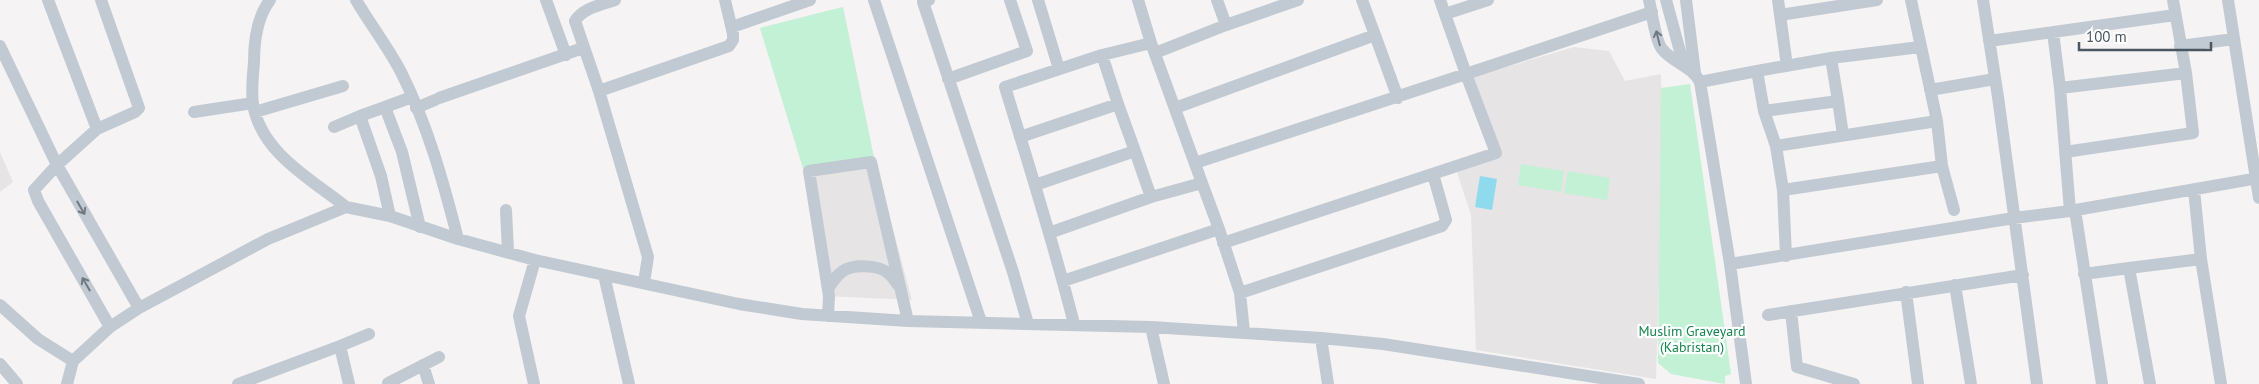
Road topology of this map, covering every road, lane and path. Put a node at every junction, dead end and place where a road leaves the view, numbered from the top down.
1 (48, 0) edge
2 (101, 0) edge
3 (270, 0) edge
4 (356, 0) edge
5 (546, 0) edge
6 (615, 0) edge
7 (725, 0) edge
8 (810, 0) edge
9 (874, 0) edge
10 (929, 0) edge
11 (1010, 0) edge
12 (1038, 0) edge
13 (1138, 0) edge
14 (1217, 0) edge
15 (1298, 0) edge
16 (1362, 0) edge
17 (1440, 0) edge
18 (1488, 0) edge
19 (1666, 0) edge
20 (1686, 0) edge
21 (1778, 0) edge
22 (1878, 0) edge
23 (1911, 0) edge
24 (1983, 0) edge
25 (2173, 0) edge
26 (2228, 0) edge
27 (1650, 6) edge
28 (1445, 14) junction
29 (1780, 15) junction
30 (2175, 15) junction
31 (1226, 25) junction
32 (732, 27) junction
33 (2053, 32) junction
34 (1375, 35) junction
35 (2234, 39) junction
36 (1989, 41) junction
37 (0, 46) edge
38 (2180, 46) junction
39 (1920, 47) junction
40 (583, 48) junction
41 (1153, 48) junction
42 (566, 55) junction
43 (1102, 55) junction
44 (1831, 58) junction
45 (1684, 66) junction
46 (1787, 66) junction
47 (1059, 69) junction
48 (1757, 71) junction
49 (2186, 73) junction
50 (1466, 74) junction
51 (1697, 77) junction
52 (948, 79) junction
53 (1995, 79) junction
54 (343, 86) dead end
55 (2060, 88) junction
56 (1930, 90) junction
57 (599, 91) junction
58 (1398, 98) junction
59 (1838, 101) junction
60 (414, 102) junction
61 (1118, 104) junction
62 (254, 107) junction
63 (385, 107) junction
64 (1175, 108) junction
65 (1764, 111) junction
66 (194, 112) dead end
67 (360, 116) junction
68 (1937, 121) junction
69 (334, 127) dead end
70 (97, 129) junction
71 (1843, 136) junction
72 (1020, 137) junction
73 (1776, 146) junction
74 (1135, 151) junction
75 (2065, 152) junction
76 (1196, 163) junction
77 (57, 165) junction
78 (1942, 166) junction
79 (1433, 174) junction
80 (2258, 179) edge
81 (1202, 183) junction
82 (1035, 185) junction
83 (1783, 190) junction
84 (2194, 190) junction
85 (1151, 197) junction
86 (2259, 198) edge
87 (346, 207) junction
88 (506, 210) dead end
89 (1954, 210) dead end
90 (2072, 211) junction
91 (390, 216) junction
92 (2014, 218) junction
93 (420, 227) junction
94 (1219, 228) junction
95 (1049, 233) junction
96 (458, 240) junction
97 (1223, 243) junction
98 (508, 252) junction
99 (1786, 256) junction
100 (2201, 259) junction
101 (535, 260) junction
102 (1730, 264) junction
103 (2129, 268) junction
104 (2084, 274) junction
105 (604, 275) junction
106 (2023, 275) junction
107 (1063, 281) junction
108 (644, 282) junction
109 (1955, 285) junction
110 (828, 289) junction
111 (902, 289) junction
112 (1906, 292) junction
113 (1240, 293) junction
114 (0, 305) edge
115 (139, 308) junction
116 (1791, 311) junction
117 (1768, 315) dead end
118 (828, 316) junction
119 (908, 321) junction
120 (981, 322) junction
121 (1028, 324) junction
122 (1074, 324) junction
123 (110, 327) junction
124 (1152, 327) junction
125 (1244, 332) junction
126 (369, 334) dead end
127 (1321, 338) junction
128 (340, 346) junction
129 (439, 358) dead end
130 (74, 361) junction
131 (0, 364) edge
132 (423, 365) junction
133 (261, 380) edge
134 (388, 383) dead end
135 (17, 384) edge
136 (67, 384) edge
137 (238, 384) edge
138 (349, 384) edge
139 (429, 384) edge
140 (534, 384) edge
141 (629, 384) edge
142 (1164, 384) edge
143 (1328, 384) edge
144 (1639, 384) edge
145 (1746, 384) edge
146 (1854, 384) edge
147 (1918, 384) edge
148 (1971, 384) edge
149 (2036, 384) edge
150 (2102, 384) edge
151 (2150, 384) edge
152 (2221, 384) edge

1 - 70 street
2 - 70 street
3 - 62 street
4 - 60 street
5 - 42 street
6 - 40 street
7 - 32 street
8 - 32 street
9 - 120 street
10 - 52 street
11 - 52 street
12 - 47 street
13 - 41 street
14 - 31 street
15 - 31 street
16 - 34 street
17 - 28 street
18 - 28 street
19 - 45 street
20 - 51 street
21 - 29 street
22 - 29 street
23 - 39 street
24 - 36 street
25 - 30 street
26 - 35 street
45 -> 27 street
27 - 50 street
28 - 50 street
29 - 46 street
30 - 33 street
30 - 38 street
31 - 41 street
32 - 57 street
33 - 36 street
33 - 55 street
34 - 58 street
34 - 64 street
35 - 38 street
35 - 80 street
36 - 53 street
37 - 77 street
38 - 49 street
39 - 44 street
39 - 56 street
40 - 42 street
40 - 57 street
41 - 43 street
41 - 64 street
42 - 60 street
43 - 47 street
43 - 61 street
44 - 46 street
44 - 59 street
45 - 51 street
46 - 48 street
47 - 72 street
48 - 51 street
48 - 65 street
49 - 55 street
49 - 75 street
50 - 58 street
50 - 79 street
51 - 102 street
52 - 121 street
53 - 56 street
53 - 92 street
54 - 62 street
55 - 75 street
56 - 68 street
57 - 108 street
58 - 76 street
59 - 65 street
59 - 71 street
60 - 63 street
60 - 96 street
61 - 72 street
61 - 74 street
62 - 66 street
62 - 87 street
63 - 67 street
63 - 93 street
64 - 76 street
65 - 73 street
67 - 69 street
67 - 91 street
68 - 71 street
68 - 78 street
70 - 77 street
71 - 73 street
72 - 82 street
73 - 83 street
74 - 82 street
74 - 85 street
75 - 90 street
76 - 81 street
77 -> 115 street
123 -> 77 street
78 - 83 street
78 - 89 street
79 - 97 street
79 - 113 street
80 - 84 street
80 - 86 street
81 - 85 street
81 - 94 street
82 - 95 street
83 - 99 street
84 - 90 street
84 - 100 street
85 - 95 street
87 - 91 street
87 - 115 street
88 - 98 street
90 - 92 street
90 - 104 street
91 - 93 street
92 - 99 street
92 - 106 street
93 - 96 street
94 - 97 street
94 - 107 street
95 - 107 street
96 - 98 street
97 - 113 street
98 - 101 street
99 - 102 street
100 - 103 street
100 - 152 street
101 - 105 street
101 - 140 street
102 - 145 street
103 - 104 street
103 - 151 street
104 - 150 street
105 - 108 street
105 - 141 street
106 - 109 street
106 - 149 street
107 - 122 street
108 - 118 street
109 - 112 street
109 - 148 street
110 - 111 street
110 - 111 street
110 - 118 street
111 - 119 street
112 - 116 street
112 - 147 street
113 - 125 street
114 - 130 street
115 - 123 street
116 - 117 street
116 - 146 street
118 - 119 street
119 - 120 street
120 - 121 street
121 - 122 street
122 - 124 street
123 - 130 street
124 - 125 street
124 - 142 street
125 - 127 street
126 - 128 street
127 - 143 street
127 - 144 street
128 - 133 street
128 - 138 street
129 - 132 street
130 - 136 street
131 - 135 street
132 - 134 street
132 - 139 street
133 - 137 street

